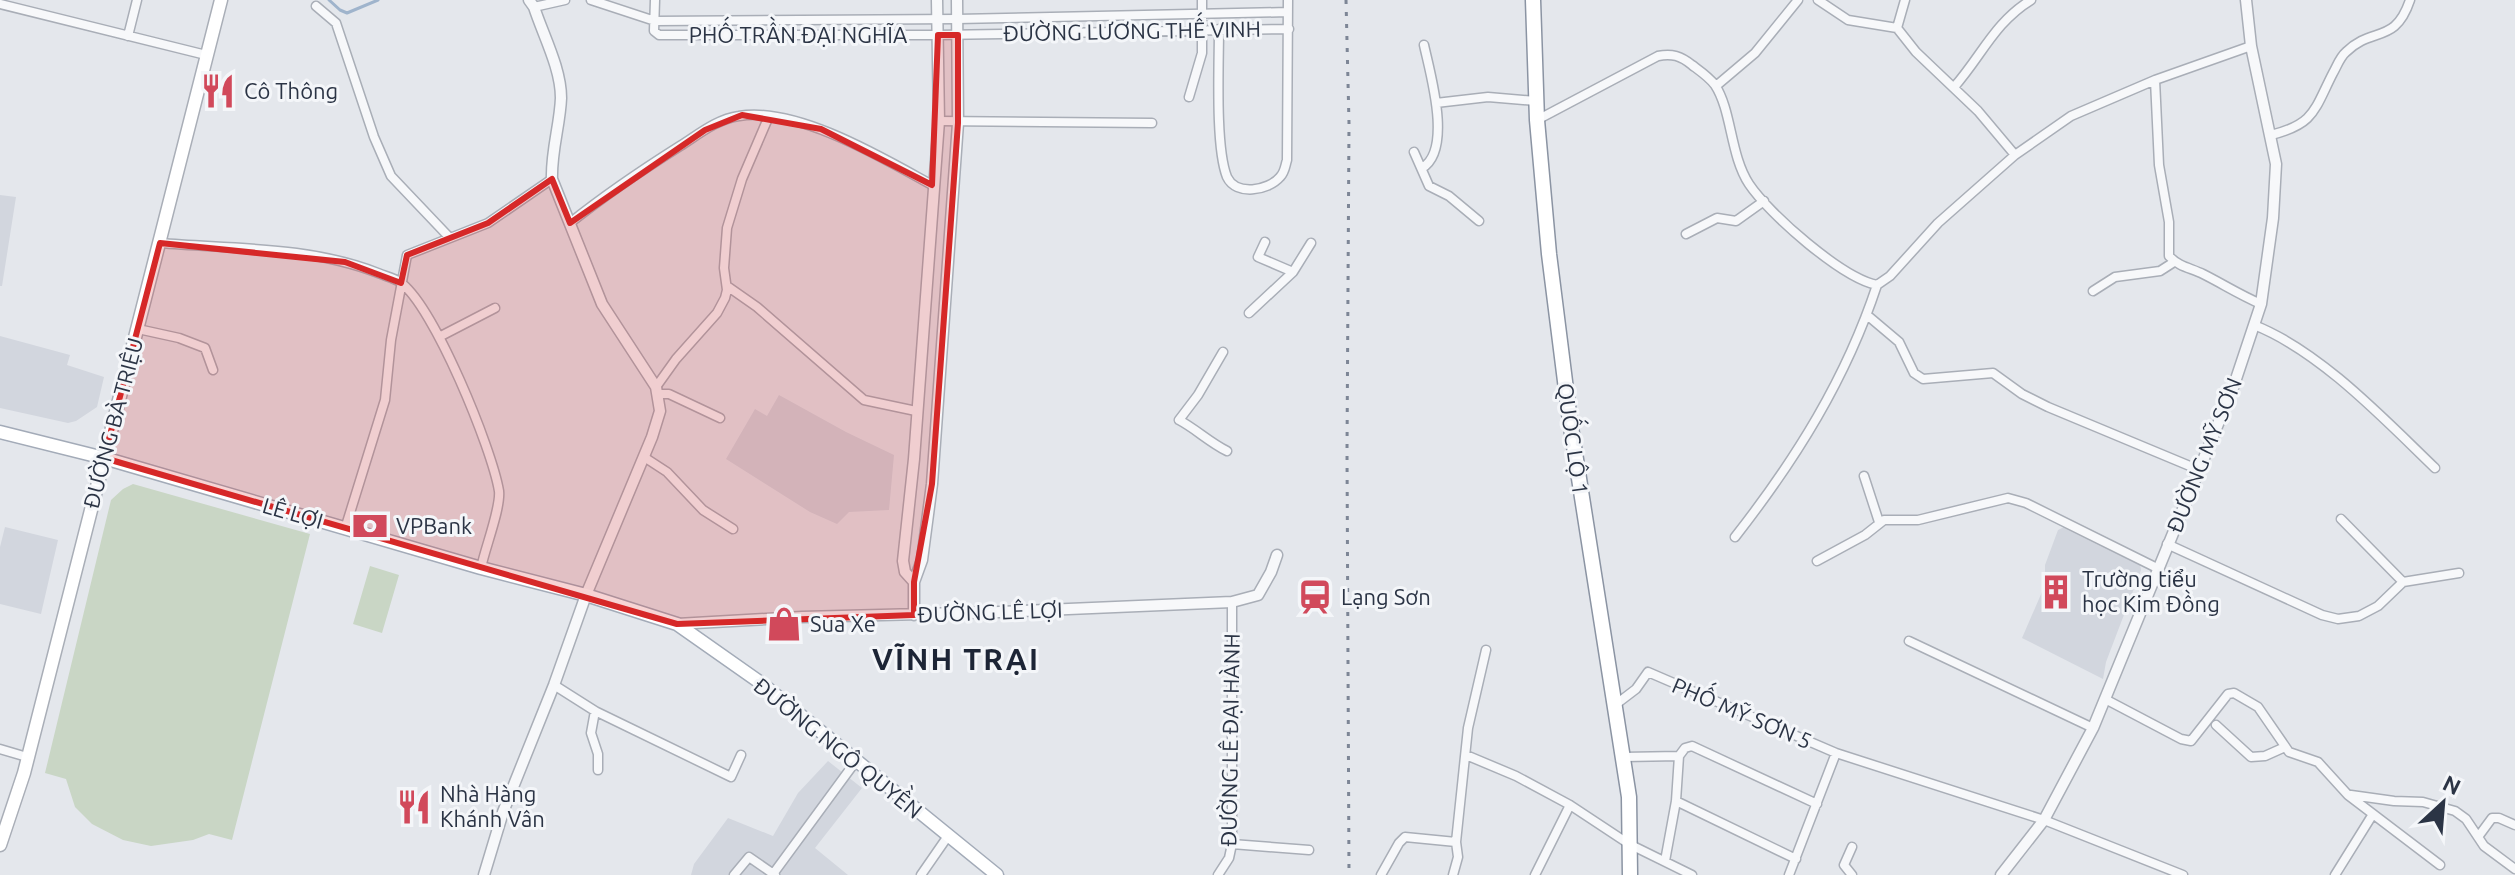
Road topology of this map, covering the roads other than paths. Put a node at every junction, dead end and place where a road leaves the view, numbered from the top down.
1 (137, 0) edge
2 (221, 0) edge
3 (565, 0) edge
4 (591, 0) edge
5 (655, 0) edge
6 (937, 0) edge
7 (957, 0) edge
8 (1202, 0) edge
9 (1288, 0) edge
10 (1533, 0) edge
11 (1798, 0) edge
12 (1818, 0) edge
13 (1905, 0) edge
14 (2031, 0) edge
15 (2246, 0) edge
16 (2410, 0) edge
17 (537, 3) edge
18 (0, 4) edge
19 (316, 6) dead end
20 (1288, 12) junction
21 (1202, 13) junction
22 (1048, 15) junction
23 (937, 19) junction
24 (957, 19) junction
25 (655, 21) junction
26 (1897, 28) junction
27 (1202, 29) junction
28 (1219, 29) junction
29 (1289, 29) junction
30 (1049, 32) junction
31 (938, 35) junction
32 (958, 35) junction
33 (128, 36) junction
34 (1424, 45) dead end
35 (2251, 46) junction
36 (206, 55) junction
37 (2155, 80) junction
38 (1716, 86) junction
39 (1955, 86) junction
40 (1189, 97) dead end
41 (1536, 101) junction
42 (1436, 103) junction
43 (769, 116) junction
44 (1537, 120) junction
45 (939, 121) junction
46 (958, 123) junction
47 (1152, 123) dead end
48 (2271, 135) junction
49 (1414, 152) dead end
50 (2015, 155) junction
51 (1422, 168) junction
52 (552, 179) junction
53 (932, 185) junction
54 (931, 198) junction
55 (951, 200) junction
56 (1764, 201) junction
57 (1479, 221) dead end
58 (570, 223) junction
59 (1686, 234) dead end
60 (449, 237) junction
61 (1265, 242) dead end
62 (160, 243) junction
63 (1311, 243) dead end
64 (2174, 262) junction
65 (1293, 272) junction
66 (401, 283) junction
67 (1877, 285) junction
68 (727, 286) junction
69 (2093, 291) dead end
70 (2261, 304) junction
71 (495, 308) dead end
72 (1249, 313) dead end
73 (1867, 315) junction
74 (2254, 325) junction
75 (138, 329) junction
76 (439, 337) junction
77 (1223, 352) dead end
78 (919, 364) junction
79 (940, 365) junction
80 (213, 370) dead end
81 (657, 391) junction
82 (916, 411) junction
83 (720, 418) dead end
84 (0, 432) edge
85 (1227, 451) dead end
86 (644, 457) junction
87 (104, 458) junction
88 (2435, 468) dead end
89 (2197, 469) junction
90 (1864, 476) dead end
91 (911, 483) junction
92 (932, 484) junction
93 (2341, 519) dead end
94 (1879, 522) junction
95 (345, 529) junction
96 (733, 529) dead end
97 (1735, 537) dead end
98 (2167, 544) junction
99 (1277, 555) dead end
100 (1817, 561) dead end
101 (481, 568) junction
102 (2157, 568) junction
103 (2459, 573) dead end
104 (914, 582) junction
105 (2403, 582) junction
106 (586, 595) junction
107 (1232, 602) junction
108 (914, 615) junction
109 (677, 624) junction
110 (1909, 641) dead end
111 (1486, 650) dead end
112 (554, 685) junction
113 (2105, 699) junction
114 (1615, 705) junction
115 (595, 711) junction
116 (2216, 725) dead end
117 (2093, 728) junction
118 (2285, 747) junction
119 (0, 749) edge
120 (1836, 753) junction
121 (741, 755) dead end
122 (1466, 755) junction
123 (1679, 756) junction
124 (27, 757) junction
125 (1624, 757) junction
126 (856, 761) junction
127 (598, 770) dead end
128 (2348, 795) junction
129 (1676, 801) junction
130 (1817, 804) junction
131 (1570, 805) junction
132 (2373, 814) junction
133 (2044, 820) junction
134 (2515, 825) edge
135 (948, 836) junction
136 (2478, 837) junction
137 (1456, 842) junction
138 (0, 844) edge
139 (1232, 844) junction
140 (1629, 844) junction
141 (1852, 847) dead end
142 (1309, 850) dead end
143 (1796, 859) junction
144 (1665, 861) junction
145 (2440, 865) dead end
146 (2515, 869) edge
147 (1689, 874) edge
148 (484, 875) edge
149 (734, 875) edge
150 (774, 875) edge
151 (921, 875) edge
152 (997, 875) edge
153 (1218, 875) edge
154 (1381, 875) edge
155 (1453, 875) edge
156 (1535, 875) edge
157 (1630, 875) edge
158 (1789, 875) edge
159 (1852, 875) edge
160 (2001, 875) edge
161 (2183, 875) edge
162 (2335, 875) edge

1 - 33 street
2 - 36 main road, ĐƯỜNG BÀ TRIỆU
3 - 17 street
4 - 25 street, PHỐ TRẦN ĐẠI NGHĨA
5 - 25 street
6 - 23 street
7 - 24 street
8 - 21 street
9 - 20 street, ĐƯỜNG LƯƠNG THẾ VINH
10 - 41 highway, QUỐC LỘ 1
11 - 38 street
12 - 26 street
13 - 26 street
14 - 39 street
15 - 35 street, ĐƯỜNG MỸ SƠN
16 - 48 street
17 - 52 street
18 - 33 street
19 - 60 street
20 - 21 street, ĐƯỜNG LƯƠNG THẾ VINH
20 - 29 street, ĐƯỜNG LƯƠNG THẾ VINH
21 - 22 street, ĐƯỜNG LƯƠNG THẾ VINH
21 - 27 street
22 - 24 street, ĐƯỜNG LƯƠNG THẾ VINH
22 - 30 street
23 - 24 street, ĐƯỜNG LƯƠNG THẾ VINH
23 - 25 street, PHỐ TRẦN ĐẠI NGHĨA
23 - 31 street
24 - 32 street
25 - 31 street, PHỐ TRẦN ĐẠI NGHĨA
26 - 39 street
27 - 28 street, ĐƯỜNG LƯƠNG THẾ VINH
27 - 30 street, ĐƯỜNG LƯƠNG THẾ VINH
27 - 40 street
28 - 29 street, ĐƯỜNG LƯƠNG THẾ VINH
28 - 29 street
30 - 32 street, ĐƯỜNG LƯƠNG THẾ VINH
31 - 32 street, ĐƯỜNG LƯƠNG THẾ VINH
31 - 45 street
32 - 46 street
33 - 36 street
34 - 42 street
35 - 37 street
35 - 48 street, ĐƯỜNG MỸ SƠN
36 - 62 main road, ĐƯỜNG BÀ TRIỆU
37 - 50 street
37 - 64 street
38 - 44 street
38 - 56 street
39 - 50 street
41 - 42 street
41 - 44 highway, QUỐC LỘ 1
42 - 51 street
43 - 53 street
43 - 58 street
43 - 68 street
44 - 114 highway, QUỐC LỘ 1
45 - 46 street
45 - 53 street
46 - 47 street
46 - 55 street
48 - 70 street, ĐƯỜNG MỸ SƠN
49 - 51 street
50 - 67 street
51 - 57 street
52 - 58 street
52 - 60 street
53 - 54 street
54 - 55 street
54 - 78 street
55 - 79 street
56 - 59 street
56 - 67 street
58 - 81 street
60 - 66 street
61 - 65 street
62 - 66 street
62 - 75 main road, ĐƯỜNG BÀ TRIỆU
63 - 65 street
64 - 69 street
64 - 70 street
65 - 72 street
66 - 76 street
66 - 95 street
67 - 73 street
68 - 81 street
68 - 82 street
70 - 74 street, ĐƯỜNG MỸ SƠN
71 - 76 street
73 - 89 street
73 - 97 street
74 - 88 street
74 - 89 street, ĐƯỜNG MỸ SƠN
75 - 80 street
75 - 87 main road, ĐƯỜNG BÀ TRIỆU
76 - 101 street
77 - 85 street
78 - 79 street
78 - 82 street
79 - 92 street
81 - 83 street
81 - 86 street
82 - 91 street
84 - 87 main road, LÊ LỢI
86 - 96 street
86 - 106 street
87 - 95 main road, LÊ LỢI
87 - 124 main road, ĐƯỜNG BÀ TRIỆU
89 - 98 street, ĐƯỜNG MỸ SƠN
90 - 94 street
91 - 92 street
91 - 104 street
92 - 104 street
93 - 105 street
94 - 100 street
94 - 102 street
95 - 101 main road, LÊ LỢI
98 - 102 street, ĐƯỜNG MỸ SƠN
98 - 105 street
99 - 107 street, ĐƯỜNG LÊ LỢI
101 - 106 main road, LÊ LỢI
102 - 113 street, ĐƯỜNG MỸ SƠN
103 - 105 street
104 - 108 street
106 - 109 main road, LÊ LỢI
106 - 112 street
107 - 108 street, ĐƯỜNG LÊ LỢI
107 - 139 street, ĐƯỜNG LÊ ĐẠI HÀNH
108 - 109 street, ĐƯỜNG LÊ LỢI
109 - 126 main road, ĐƯỜNG NGÔ QUYỀN
110 - 117 street
111 - 122 street
112 - 115 street
112 - 148 street
113 - 117 street, ĐƯỜNG MỸ SƠN
113 - 118 street
114 - 120 street, PHỐ MỸ SƠN 5
114 - 125 highway, QUỐC LỘ 1
115 - 121 street
115 - 127 street
116 - 118 street
117 - 133 street, ĐƯỜNG MỸ SƠN
118 - 128 street
119 - 124 street
120 - 130 street
120 - 133 street
122 - 131 street
122 - 137 street
123 - 125 street
123 - 129 street
123 - 130 street
124 - 138 main road, ĐƯỜNG BÀ TRIỆU
125 - 140 highway, QUỐC LỘ 1
126 - 135 main road, ĐƯỜNG NGÔ QUYỀN
126 - 150 street
128 - 132 street
128 - 136 street
129 - 143 street
129 - 144 street
130 - 143 street
131 - 140 street
131 - 156 street
132 - 145 street
132 - 162 street
133 - 160 street, ĐƯỜNG MỸ SƠN
133 - 161 street
134 - 136 street
135 - 151 street
135 - 152 main road, ĐƯỜNG NGÔ QUYỀN
136 - 146 street
137 - 154 street
137 - 155 street
139 - 142 street
139 - 153 street, ĐƯỜNG LÊ ĐẠI HÀNH
140 - 144 street
140 - 157 highway, QUỐC LỘ 1
141 - 159 street
143 - 158 street
144 - 147 street
149 - 150 street

